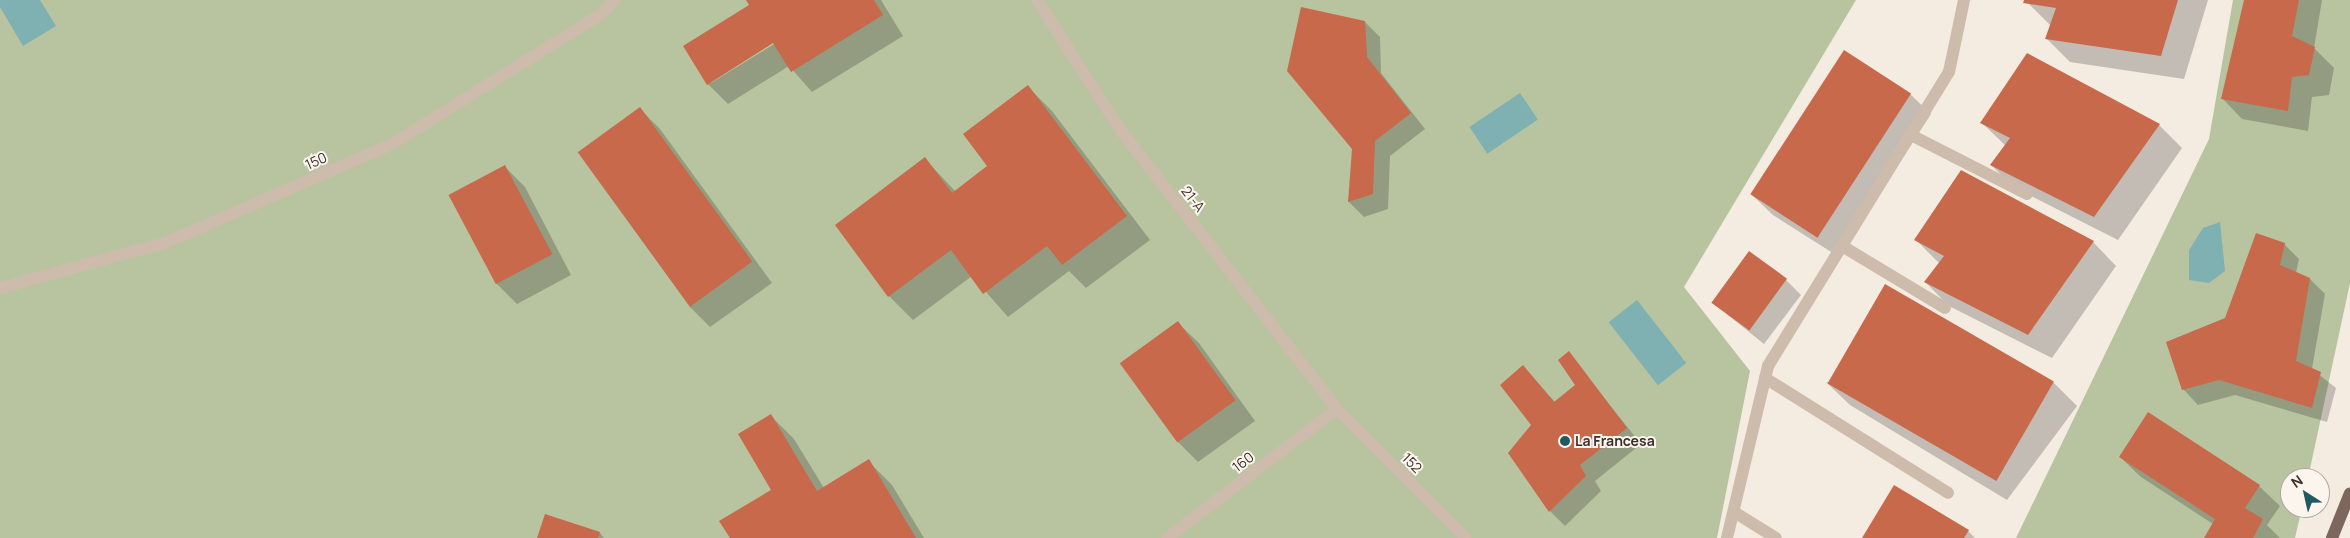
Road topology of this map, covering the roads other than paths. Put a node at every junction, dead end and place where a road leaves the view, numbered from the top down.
1 (615, 0) edge
2 (1037, 0) edge
3 (1964, 0) edge
4 (1911, 134) junction
5 (2027, 194) dead end
6 (1842, 246) junction
7 (0, 288) edge
8 (1945, 308) dead end
9 (1765, 378) junction
10 (1337, 409) junction
11 (2350, 492) edge
12 (1948, 493) dead end
13 (1734, 512) junction
14 (1167, 538) edge
15 (1466, 538) edge
16 (1727, 538) edge
17 (1776, 538) edge
18 (2332, 538) edge

1 - 7 street, 150
2 - 10 street, 21-A
3 - 4 street
4 - 5 street
4 - 6 street
6 - 8 street
6 - 9 street
9 - 12 street
9 - 13 street
10 - 14 street, 160
10 - 15 street, 152
11 - 18 main road
13 - 16 street
13 - 17 street

